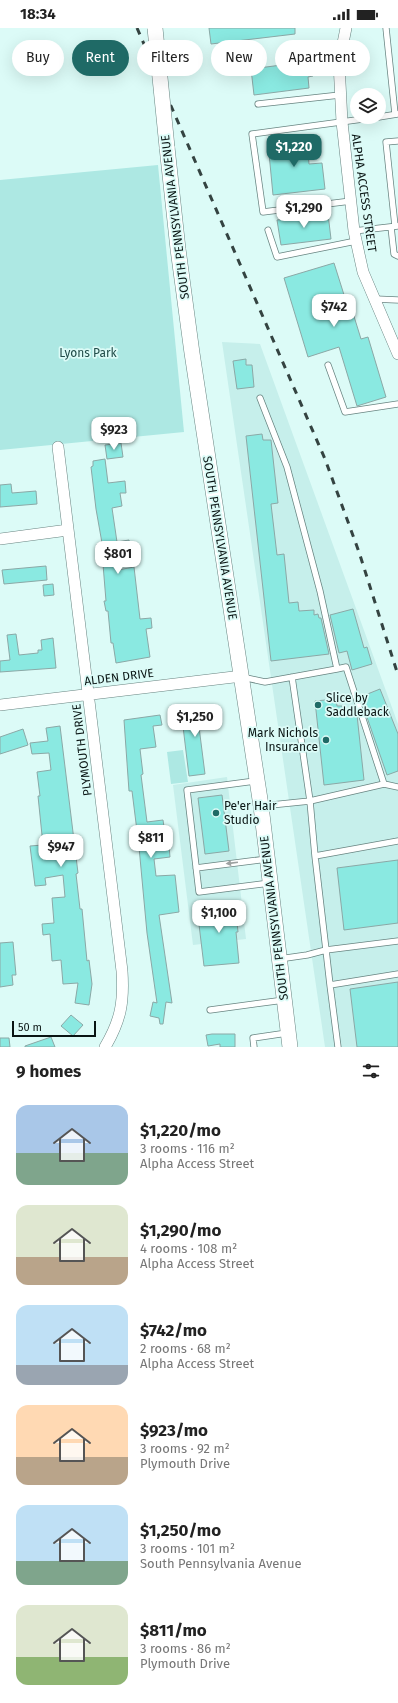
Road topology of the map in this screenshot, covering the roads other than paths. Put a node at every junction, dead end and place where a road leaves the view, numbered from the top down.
1 (155, 28) edge
2 (346, 28) edge
3 (386, 28) edge
4 (340, 95) junction
5 (258, 104) dead end
6 (397, 114) edge
7 (386, 116) edge
8 (350, 121) edge
9 (342, 122) junction
10 (398, 141) edge
11 (351, 201) junction
12 (395, 202) edge
13 (395, 226) edge
14 (268, 230) dead end
15 (355, 236) junction
16 (398, 256) edge
17 (375, 299) junction
18 (398, 300) edge
19 (398, 354) edge
20 (328, 365) dead end
21 (260, 398) dead end
22 (398, 404) edge
23 (58, 447) dead end
24 (68, 530) junction
25 (0, 539) edge
26 (337, 669) junction
27 (242, 676) junction
28 (292, 677) junction
29 (88, 694) junction
30 (0, 704) edge
31 (257, 781) junction
32 (384, 784) junction
33 (398, 786) edge
34 (310, 801) junction
35 (261, 806) junction
36 (398, 841) edge
37 (315, 856) junction
38 (267, 859) junction
39 (196, 868) junction
40 (270, 883) junction
41 (398, 941) edge
42 (326, 950) junction
43 (279, 959) junction
44 (398, 974) edge
45 (330, 984) junction
46 (284, 1000) junction
47 (210, 1010) dead end
48 (289, 1040) edge
49 (105, 1047) edge
50 (254, 1047) edge
51 (338, 1047) edge

1 - 27 main road, SOUTH PENNSYLVANIA AVENUE, bridge
2 - 4 street, ALPHA ACCESS STREET
3 - 6 lane
4 - 5 lane
4 - 9 street, ALPHA ACCESS STREET
6 - 7 lane
8 - 9 lane
9 - 11 street, ALPHA ACCESS STREET
9 - 11 lane
10 - 12 lane
11 - 15 street, ALPHA ACCESS STREET
12 - 13 lane
13 - 15 lane
13 - 16 lane
14 - 15 lane
15 - 17 street, ALPHA ACCESS STREET
17 - 18 lane
17 - 19 street, ALPHA ACCESS STREET
20 - 22 lane
21 - 26 lane
23 - 24 street, PLYMOUTH DRIVE
24 - 25 street
24 - 29 street, PLYMOUTH DRIVE
26 - 28 lane
26 - 32 lane
27 - 28 lane
27 - 29 street, ALDEN DRIVE
27 - 31 main road, SOUTH PENNSYLVANIA AVENUE
28 - 34 lane
29 - 30 street, ALDEN DRIVE
29 - 49 street, PLYMOUTH DRIVE
31 - 35 main road, SOUTH PENNSYLVANIA AVENUE
31 - 39 lane
32 - 33 lane
32 - 34 lane
34 - 35 lane
34 - 37 lane
35 - 38 main road, SOUTH PENNSYLVANIA AVENUE
36 - 37 lane
37 - 42 lane
38 -> 39 lane
38 - 40 main road, SOUTH PENNSYLVANIA AVENUE
39 - 40 lane
40 - 43 main road, SOUTH PENNSYLVANIA AVENUE
41 - 42 lane
42 - 43 lane
42 - 45 lane
43 - 46 main road, SOUTH PENNSYLVANIA AVENUE
44 - 45 lane
45 - 51 lane
46 - 47 lane
46 - 48 main road, SOUTH PENNSYLVANIA AVENUE
48 - 50 lane

